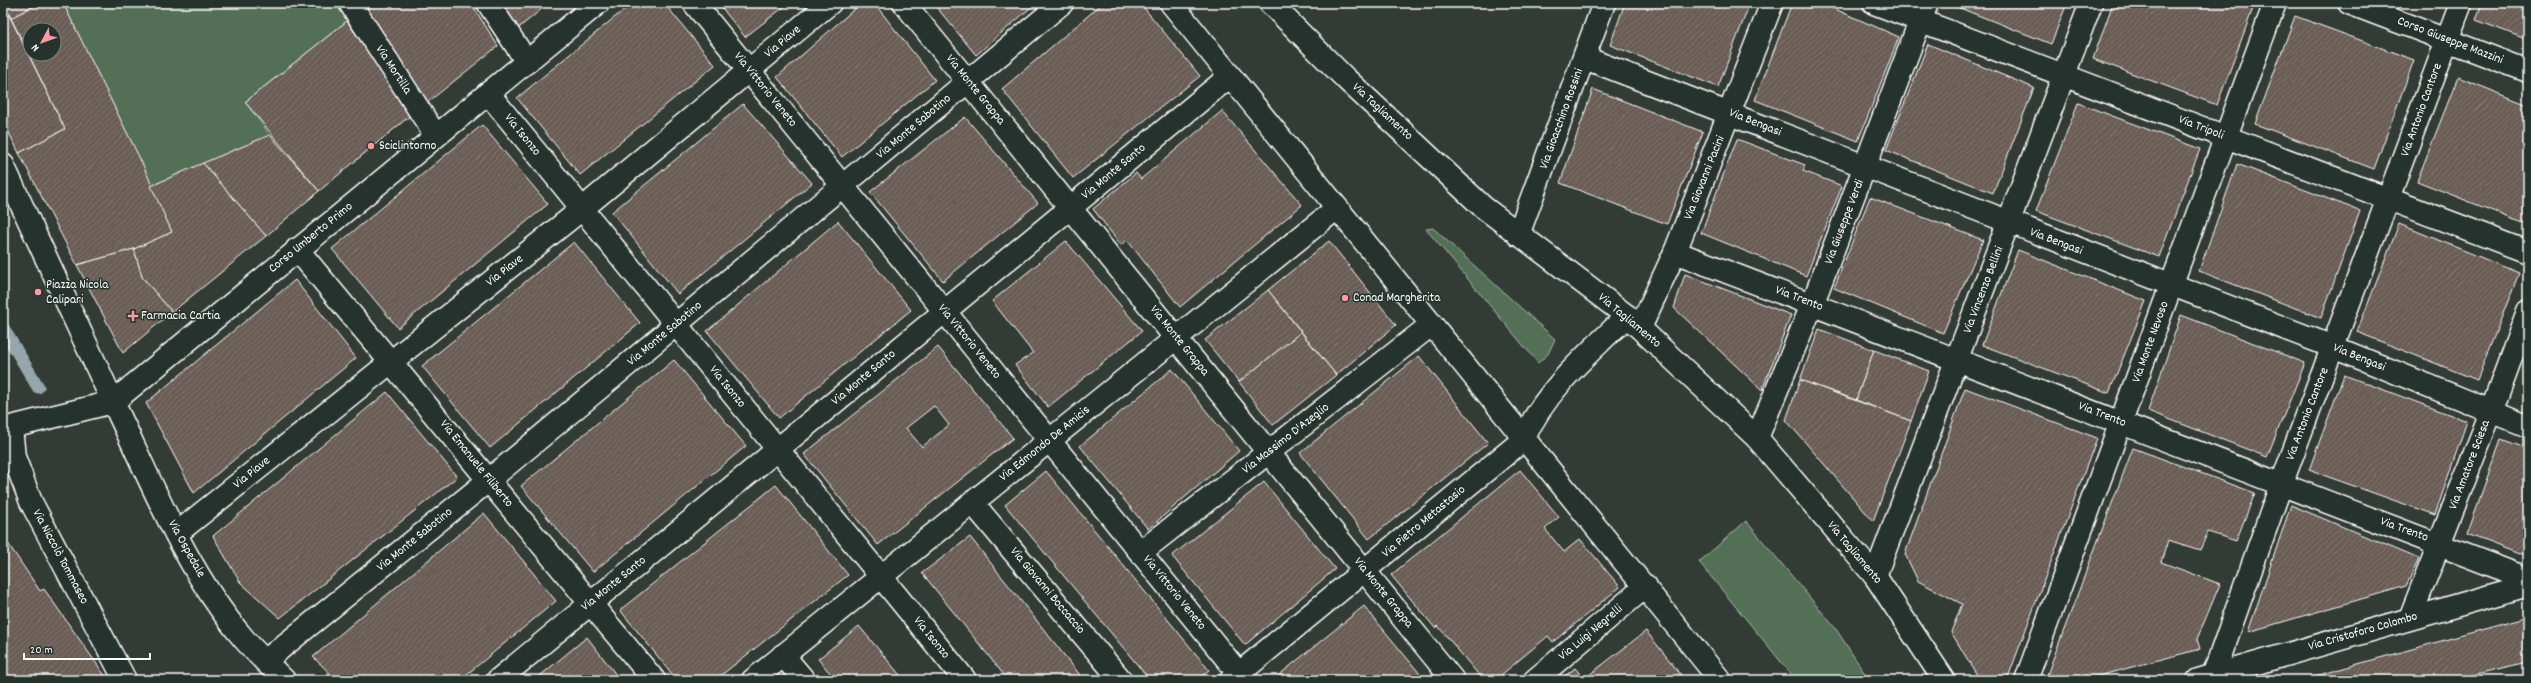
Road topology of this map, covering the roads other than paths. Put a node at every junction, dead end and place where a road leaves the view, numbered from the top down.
1 (350, 3) edge
2 (488, 3) edge
3 (598, 3) edge
4 (694, 3) edge
5 (830, 3) edge
6 (904, 3) edge
7 (1062, 3) edge
8 (1171, 3) edge
9 (1270, 3) edge
10 (1604, 3) edge
11 (1772, 3) edge
12 (1874, 3) edge
13 (2091, 3) edge
14 (2275, 3) edge
15 (2350, 3) edge
16 (2461, 3) edge
17 (1923, 12) edge
18 (2447, 40) junction
19 (1585, 58) junction
20 (527, 62) junction
21 (749, 70) junction
22 (2528, 71) edge
23 (2064, 75) junction
24 (1230, 76) junction
25 (968, 82) junction
26 (488, 93) junction
27 (1731, 114) junction
28 (436, 136) junction
29 (2224, 137) junction
30 (3, 165) edge
31 (1865, 168) junction
32 (843, 186) junction
33 (2389, 199) junction
34 (1071, 208) junction
35 (1337, 208) junction
36 (582, 209) junction
37 (2009, 223) junction
38 (1518, 235) junction
39 (297, 249) junction
40 (1675, 252) junction
41 (2528, 252) edge
42 (2171, 286) junction
43 (1812, 305) junction
44 (2528, 311) edge
45 (945, 312) junction
46 (1634, 322) junction
47 (676, 325) junction
48 (1431, 325) junction
49 (1176, 338) junction
50 (2333, 347) junction
51 (1958, 360) junction
52 (391, 361) junction
53 (113, 402) junction
54 (2491, 412) junction
55 (2122, 423) junction
56 (2528, 426) edge
57 (7, 428) edge
58 (1757, 438) junction
59 (1049, 440) junction
60 (1524, 440) junction
61 (778, 449) junction
62 (1269, 452) junction
63 (489, 480) junction
64 (2281, 485) junction
65 (972, 502) junction
66 (176, 534) junction
67 (2440, 543) junction
68 (1141, 552) junction
69 (1365, 571) junction
70 (881, 576) junction
71 (1875, 576) junction
72 (2528, 579) edge
73 (2528, 585) edge
74 (1646, 586) junction
75 (590, 603) junction
76 (2410, 618) junction
77 (784, 655) junction
78 (265, 661) junction
79 (1238, 678) edge
80 (2206, 678) edge
81 (125, 680) edge
82 (284, 680) edge
83 (498, 680) edge
84 (654, 680) edge
85 (753, 680) edge
86 (804, 680) edge
87 (965, 680) edge
88 (1121, 680) edge
89 (1453, 680) edge
90 (1535, 680) edge
91 (1720, 680) edge
92 (1944, 680) edge
93 (2026, 680) edge

1 - 28 street, Via Mortilla
2 - 20 street
3 - 20 street, Corso Umberto Primo
4 - 21 street, Via Vittorio Veneto
5 - 21 street, Via Piave
6 - 25 street, Via Monte Grappa
7 - 25 street, Via Monte Sabotino
8 - 24 street
9 - 38 street, Via Tagliamento
10 - 19 street, Via Gioacchino Rossini
11 - 27 street, Via Giovanni Pacini
12 - 17 street, Via Tripoli
13 - 23 street, Via Vincenzo Bellini
14 - 29 street, Via Monte Nevoso
15 - 18 street, Corso Giuseppe Mazzini
16 - 18 street, Via Antonio Cantore
17 - 23 street, Via Tripoli
17 - 31 street, Via Giuseppe Verdi
18 - 22 street, Corso Giuseppe Mazzini
18 - 33 street, Via Antonio Cantore
19 - 27 street, Via Bengasi
19 - 38 street, Via Gioacchino Rossini
20 - 26 street, Corso Umberto Primo
21 - 32 street, Via Vittorio Veneto
21 - 36 street, Via Piave
23 - 29 street, Via Tripoli
23 - 37 street, Via Vincenzo Bellini
24 - 34 street, Via Monte Santo
24 - 35 street
25 - 32 street, Via Monte Sabotino
25 - 34 street, Via Monte Grappa
26 - 28 street, Corso Umberto Primo
26 - 36 street, Via Isonzo
27 - 31 street, Via Bengasi
27 - 40 street, Via Giovanni Pacini
28 - 39 street, Corso Umberto Primo
29 - 33 street, Via Tripoli
29 - 42 street, Via Monte Nevoso
30 - 53 street, Via Ospedale
31 - 37 street, Via Bengasi
31 - 43 street, Via Giuseppe Verdi
32 - 45 street, Via Vittorio Veneto
32 - 47 street, Via Monte Sabotino
33 - 41 street, Via Tripoli
33 - 50 street, Via Antonio Cantore
34 - 45 street, Via Monte Santo
34 - 49 street, Via Monte Grappa
35 - 48 street
35 - 49 street, Via Edmondo De Amicis
36 - 47 street, Via Isonzo
36 - 52 street, Via Piave
37 - 42 street, Via Bengasi
37 - 51 street, Via Vincenzo Bellini
38 - 46 street, Via Tagliamento
39 - 52 street, Via Emanuele Filiberto
39 - 53 street, Corso Umberto Primo
40 - 43 street, Via Trento
40 - 46 street, Via Giovanni Pacini
42 - 50 street, Via Bengasi
42 - 55 street, Via Monte Nevoso
43 - 51 street, Via Trento
43 - 58 street, Via Giuseppe Verdi
44 - 54 street, Via Amatore Sciesa
45 - 59 street, Via Vittorio Veneto
45 - 61 street, Via Monte Santo
46 - 58 street, Via Tagliamento
46 - 60 street
47 - 61 street, Via Isonzo
47 - 63 street, Via Monte Sabotino
48 - 60 street
48 - 62 street, Via Massimo D'Azeglio
49 - 59 street, Via Edmondo De Amicis
49 - 62 street, Via Monte Grappa
50 - 54 street, Via Bengasi
50 - 64 street, Via Antonio Cantore
51 - 55 street, Via Trento
51 - 71 street, Via Vincenzo Bellini
52 - 63 street, Via Emanuele Filiberto
52 - 66 street, Via Piave
53 - 57 street, Corso Umberto Primo
53 - 66 street, Via Ospedale
54 - 56 street, Via Bengasi
54 - 67 street, Via Amatore Sciesa
55 - 64 street, Via Trento
55 - 93 street, Via Monte Nevoso
57 - 81 street, Via Niccolò Tommaseo
58 - 71 street, Via Tagliamento
59 - 65 street, Via Edmondo De Amicis
59 - 68 street, Via Vittorio Veneto
60 - 69 street, Via Pietro Metastasio
60 - 74 street
61 - 70 street, Via Isonzo
61 - 75 street, Via Monte Santo
62 - 68 street, Via Massimo D'Azeglio
62 - 69 street, Via Monte Grappa
63 - 75 street, Via Emanuele Filiberto
63 - 78 street, Via Monte Sabotino
64 - 67 street, Via Trento
64 - 80 street, Via Antonio Cantore
65 - 70 street, Via Edmondo De Amicis
65 - 88 street, Via Giovanni Boccaccio
66 - 78 street, Via Ospedale
67 - 72 street, Via Trento
67 - 76 street, Via Amatore Sciesa
68 - 79 street, Via Vittorio Veneto
69 - 79 street, Via Pietro Metastasio
69 - 89 street, Via Monte Grappa
70 - 77 street, Via Edmondo De Amicis
70 - 87 street, Via Isonzo
71 - 92 street, Via Tagliamento
73 - 76 street, Via Cristoforo Colombo
74 - 90 street, Via Luigi Negrelli
74 - 91 street
75 - 83 street, Via Monte Santo
75 - 84 street, Via Emanuele Filiberto
76 - 80 street, Via Cristoforo Colombo
77 - 85 street, Via Edmondo De Amicis
77 - 86 street
78 - 82 street, Via Ospedale

